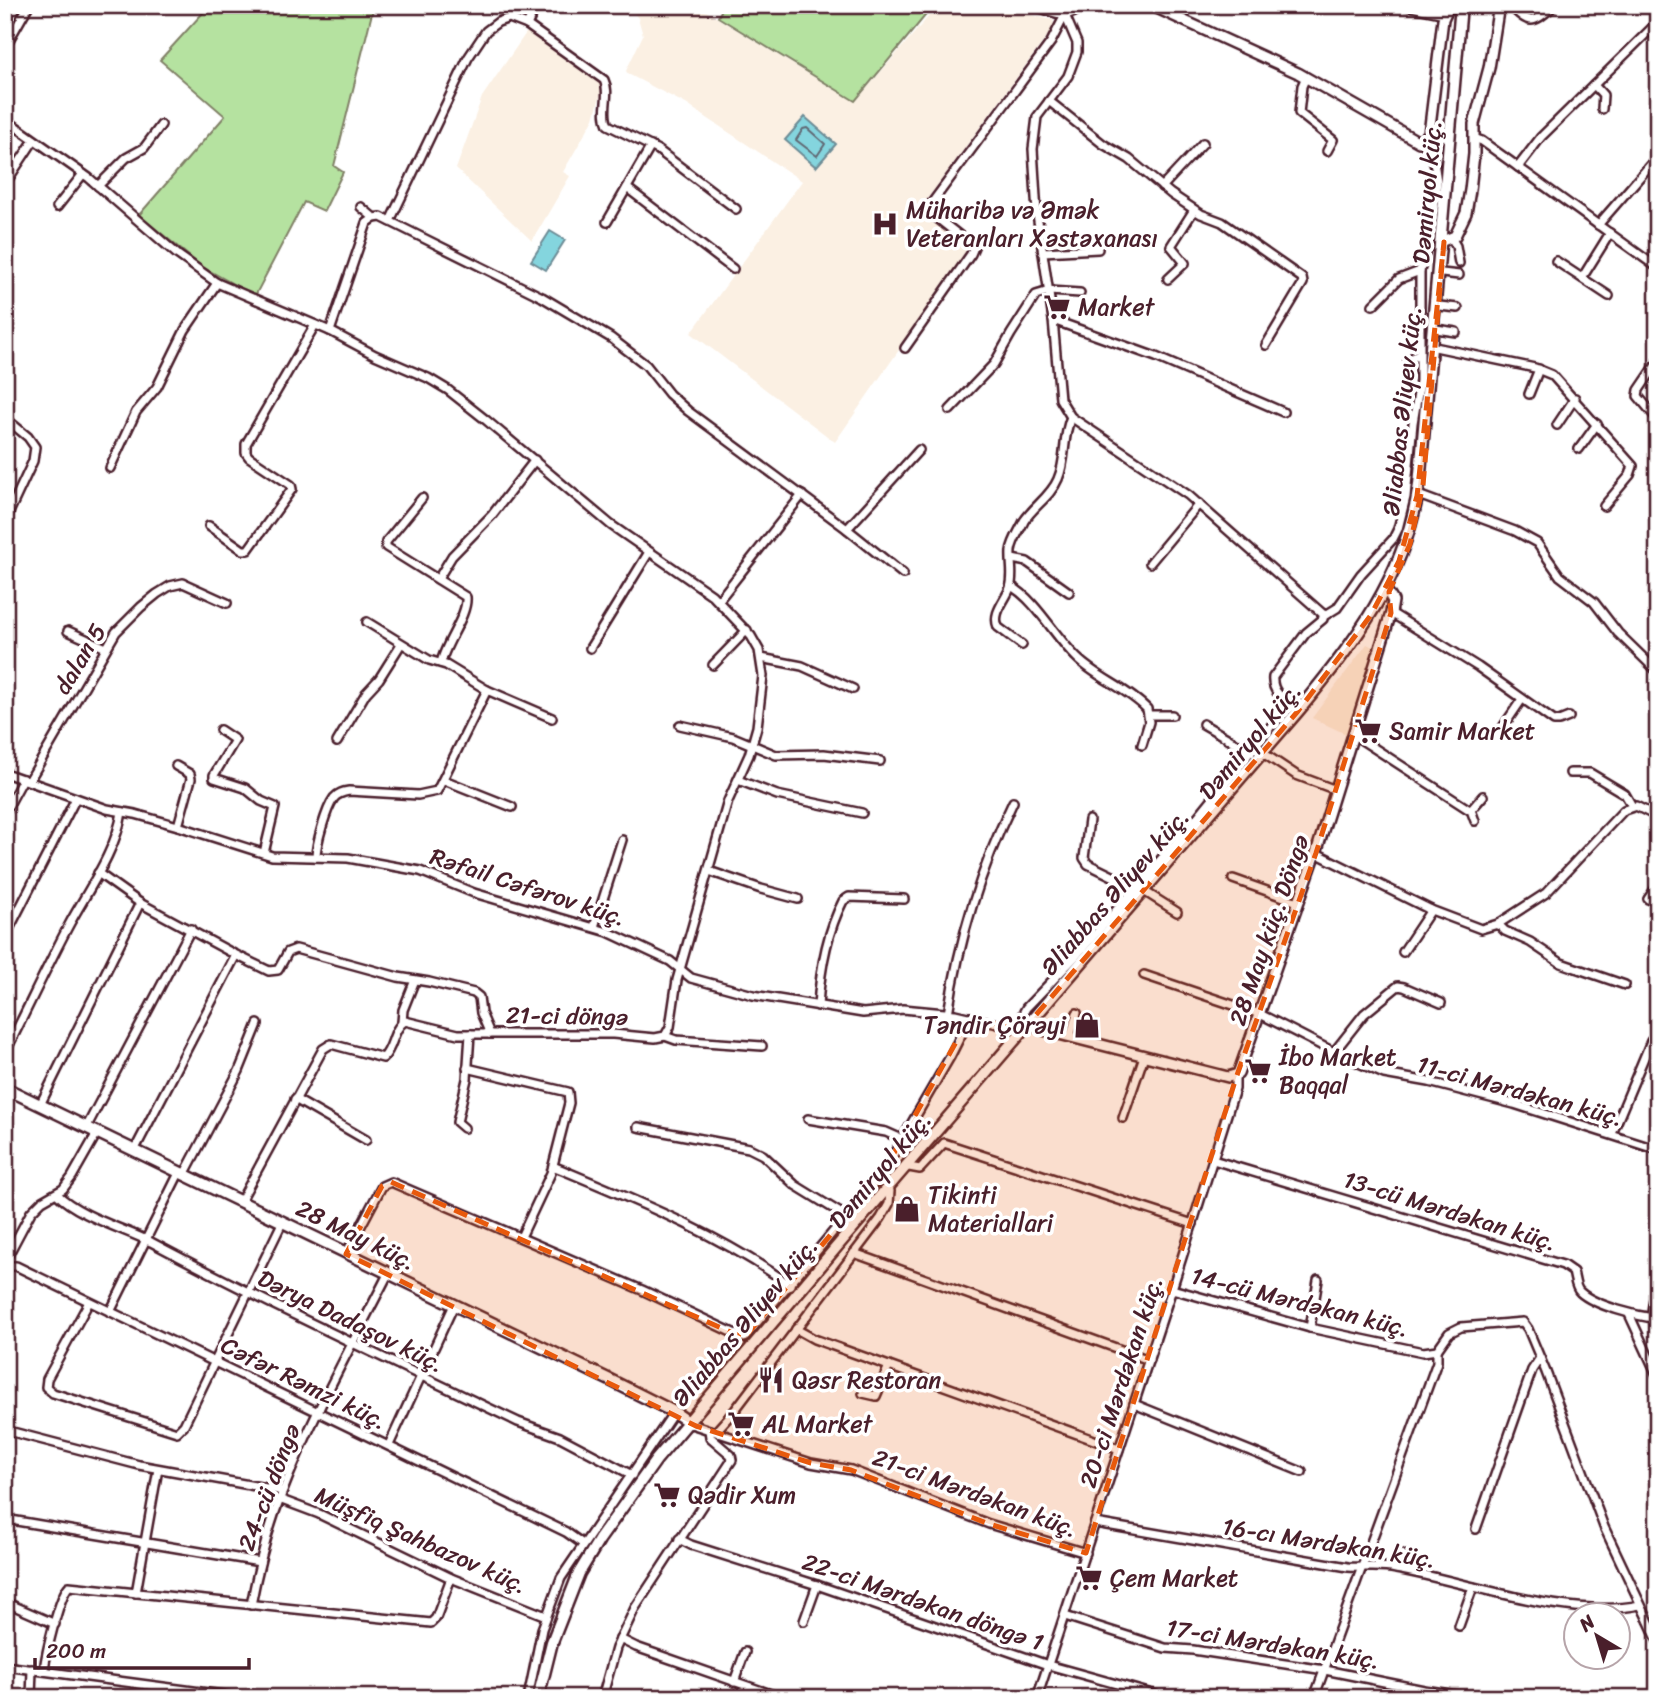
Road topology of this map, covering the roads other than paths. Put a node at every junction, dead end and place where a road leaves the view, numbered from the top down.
1 (29, 5) edge
2 (537, 5) edge
3 (1035, 5) edge
4 (1082, 5) edge
5 (1150, 5) edge
6 (1402, 5) edge
7 (1451, 5) edge
8 (1463, 5) edge
9 (1499, 5) edge
10 (1510, 5) edge
11 (1555, 5) edge
12 (1444, 14) junction
13 (1065, 15) junction
14 (1658, 22) edge
15 (527, 25) junction
16 (5, 47) edge
17 (1306, 78) junction
18 (1594, 85) junction
19 (1049, 101) junction
20 (1602, 109) dead end
21 (5, 119) edge
22 (161, 125) dead end
23 (1474, 138) junction
24 (34, 140) junction
25 (1423, 141) junction
26 (1203, 143) dead end
27 (650, 146) junction
28 (1328, 152) dead end
29 (1658, 156) edge
30 (1518, 167) junction
31 (83, 174) junction
32 (5, 184) edge
33 (97, 186) junction
34 (1162, 187) junction
35 (628, 188) junction
36 (57, 207) dead end
37 (360, 207) dead end
38 (736, 209) dead end
39 (1194, 210) junction
40 (374, 218) junction
41 (390, 221) junction
42 (607, 222) dead end
43 (1598, 225) junction
44 (1610, 233) junction
45 (1446, 241) junction
46 (1098, 250) dead end
47 (1043, 252) junction
48 (1556, 261) dead end
49 (1459, 263) dead end
50 (1658, 268) edge
51 (733, 269) dead end
52 (1420, 271) junction
53 (1442, 273) junction
54 (1459, 275) dead end
55 (1582, 278) junction
56 (1168, 279) dead end
57 (218, 283) junction
58 (1049, 291) junction
59 (1080, 293) dead end
60 (1609, 296) dead end
61 (1373, 305) dead end
62 (1439, 306) junction
63 (1458, 308) dead end
64 (1053, 320) junction
65 (315, 325) junction
66 (1436, 329) junction
67 (330, 331) junction
68 (1456, 332) dead end
69 (1266, 345) dead end
70 (1435, 347) junction
71 (905, 348) dead end
72 (1419, 354) junction
73 (1408, 361) dead end
74 (1658, 362) edge
75 (1539, 369) junction
76 (1529, 394) dead end
77 (1575, 398) junction
78 (950, 410) dead end
79 (1283, 412) dead end
80 (1072, 417) junction
81 (5, 418) edge
82 (1658, 419) edge
83 (1597, 424) junction
84 (1557, 425) dead end
85 (1579, 449) dead end
86 (919, 450) dead end
87 (535, 460) junction
88 (110, 468) dead end
89 (802, 495) junction
90 (1421, 496) junction
91 (422, 498) dead end
92 (1199, 504) junction
93 (1604, 506) dead end
94 (5, 521) edge
95 (209, 526) dead end
96 (847, 529) junction
97 (649, 552) junction
98 (1012, 559) junction
99 (1150, 563) dead end
100 (903, 574) dead end
101 (438, 579) junction
102 (1010, 586) junction
103 (1069, 592) dead end
104 (1388, 593) junction
105 (719, 600) junction
106 (227, 603) dead end
107 (1391, 613) junction
108 (1324, 616) junction
109 (367, 622) dead end
110 (747, 630) junction
111 (68, 631) dead end
112 (401, 643) junction
113 (1022, 645) dead end
114 (106, 648) junction
115 (590, 648) dead end
116 (761, 658) junction
117 (441, 663) junction
118 (713, 665) dead end
119 (1658, 671) edge
120 (853, 689) dead end
121 (487, 690) junction
122 (1522, 699) junction
123 (1289, 704) junction
124 (1298, 711) junction
125 (1150, 715) junction
126 (1172, 715) dead end
127 (1569, 717) dead end
128 (552, 718) dead end
129 (1203, 724) dead end
130 (680, 725) dead end
131 (1503, 727) dead end
132 (220, 730) dead end
133 (1354, 735) junction
134 (337, 742) dead end
135 (1142, 744) dead end
136 (752, 746) junction
137 (1251, 752) junction
138 (1266, 755) junction
139 (880, 761) dead end
140 (176, 766) dead end
141 (5, 773) edge
142 (1570, 773) dead end
143 (26, 780) junction
144 (444, 780) junction
145 (738, 780) junction
146 (1336, 790) junction
147 (1483, 796) dead end
148 (76, 798) junction
149 (1013, 802) dead end
150 (1632, 806) junction
151 (512, 807) dead end
152 (1471, 810) junction
153 (5, 812) edge
154 (122, 812) junction
155 (862, 813) dead end
156 (1658, 817) edge
157 (1089, 820) dead end
158 (1475, 821) dead end
159 (178, 826) junction
160 (622, 840) dead end
161 (264, 853) junction
162 (1316, 853) junction
163 (316, 857) junction
164 (709, 871) junction
165 (99, 873) junction
166 (1233, 879) dead end
167 (1658, 885) edge
168 (1142, 890) junction
169 (799, 899) dead end
170 (904, 899) dead end
171 (1648, 899) dead end
172 (1298, 902) junction
173 (140, 903) junction
174 (1432, 910) junction
175 (1177, 912) dead end
176 (1498, 924) junction
177 (594, 927) junction
178 (191, 929) junction
179 (5, 937) edge
180 (1403, 952) dead end
181 (236, 956) junction
182 (680, 970) junction
183 (1144, 975) dead end
184 (415, 980) junction
185 (1625, 985) dead end
186 (1441, 1003) dead end
187 (818, 1006) junction
188 (1077, 1013) dead end
189 (948, 1014) junction
190 (1260, 1014) junction
191 (970, 1017) junction
192 (402, 1022) junction
193 (1027, 1023) junction
194 (258, 1024) dead end
195 (470, 1034) junction
196 (490, 1034) junction
197 (665, 1035) junction
198 (1070, 1037) junction
199 (1651, 1041) dead end
200 (762, 1046) dead end
201 (1334, 1052) junction
202 (5, 1053) edge
203 (1144, 1056) junction
204 (467, 1068) junction
205 (1236, 1076) junction
206 (5, 1088) edge
207 (295, 1099) junction
208 (40, 1105) junction
209 (1124, 1118) dead end
210 (808, 1119) dead end
211 (638, 1127) dead end
212 (86, 1128) junction
213 (464, 1128) dead end
214 (97, 1133) junction
215 (1612, 1134) junction
216 (366, 1140) dead end
217 (904, 1140) junction
218 (1658, 1150) edge
219 (134, 1151) junction
220 (1213, 1160) junction
221 (553, 1166) junction
222 (909, 1167) junction
223 (182, 1174) junction
224 (890, 1191) junction
225 (57, 1194) junction
226 (240, 1202) junction
227 (847, 1217) junction
228 (282, 1223) junction
229 (1193, 1224) junction
230 (521, 1237) junction
231 (145, 1240) junction
232 (854, 1252) junction
233 (346, 1254) junction
234 (5, 1264) edge
235 (1658, 1272) edge
236 (388, 1274) junction
237 (1318, 1280) dead end
238 (790, 1284) junction
239 (1172, 1289) junction
240 (247, 1293) junction
241 (89, 1301) junction
242 (454, 1305) junction
243 (110, 1312) junction
244 (1629, 1314) junction
245 (1654, 1319) edge
246 (1310, 1328) junction
247 (796, 1329) junction
248 (353, 1344) junction
249 (1437, 1350) junction
250 (1540, 1358) junction
251 (1149, 1360) junction
252 (215, 1362) junction
253 (889, 1366) junction
254 (421, 1376) junction
255 (1658, 1377) edge
256 (863, 1393) dead end
257 (1134, 1404) junction
258 (674, 1412) junction
259 (318, 1413) junction
260 (689, 1423) junction
261 (5, 1430) edge
262 (713, 1431) junction
263 (389, 1446) junction
264 (1119, 1449) junction
265 (158, 1469) junction
266 (1302, 1472) dead end
267 (632, 1475) junction
268 (281, 1495) junction
269 (5, 1519) edge
270 (1095, 1523) junction
271 (1476, 1529) dead end
272 (679, 1539) junction
273 (144, 1543) junction
274 (583, 1544) junction
275 (1086, 1553) junction
276 (1402, 1554) dead end
277 (260, 1562) junction
278 (1362, 1567) junction
279 (1397, 1569) junction
280 (451, 1578) junction
281 (817, 1586) junction
282 (1473, 1587) junction
283 (136, 1592) junction
284 (5, 1602) edge
285 (251, 1605) junction
286 (1640, 1605) junction
287 (546, 1616) junction
288 (1065, 1616) junction
289 (804, 1621) dead end
290 (55, 1624) junction
291 (1459, 1626) dead end
292 (620, 1639) junction
293 (1658, 1641) edge
294 (745, 1652) dead end
295 (1048, 1665) junction
296 (5, 1666) edge
297 (32, 1669) junction
298 (44, 1670) junction
299 (1325, 1670) junction
300 (734, 1682) junction
301 (1156, 1695) dead end
302 (31, 1698) edge
303 (246, 1698) edge
304 (527, 1698) edge
305 (541, 1698) edge
306 (602, 1698) edge
307 (782, 1698) edge
308 (1037, 1698) edge
309 (1314, 1698) edge
310 (1477, 1698) edge

1 - 16 street
2 - 15 street
3 - 13 street
4 - 13 street
5 - 17 street
6 - 12 street
7 - 12 street
8 - 45 main road, Əliabbas Əliyev küç.
9 - 23 street
10 - 11 street
12 - 25 street
13 - 19 street
13 - 71 street
14 - 18 street
15 - 27 street
15 - 41 street
17 - 25 street
17 - 28 street
18 - 20 street
18 - 30 street
19 - 34 street
19 - 47 street
21 - 24 street
22 - 33 street
23 - 30 street
23 - 45 street
24 - 31 street
24 - 32 street
25 - 52 street, Dəmiryol küç.
26 - 34 street
27 - 35 street
27 - 38 street
29 - 43 street
30 - 43 street
31 - 33 street
31 - 36 street
33 - 57 street
34 - 39 street
35 - 42 street
35 - 51 street
37 - 40 street
39 - 56 street
39 - 69 street
40 - 41 street
40 - 67 street
41 - 89 street
43 - 44 street
44 - 50 street
44 - 55 street
45 - 49 street
45 - 53 main road, Dəmiryol küç.
45 - 124 main road, Əliabbas Əliyev küç.
46 - 47 street
47 - 58 street
48 - 55 street
52 - 61 street
52 - 72 street, Dəmiryol küç.
53 - 54 street
53 - 62 main road, Dəmiryol küç.
55 - 60 street
57 - 65 street
57 - 88 street
58 - 59 street
58 - 64 street
58 - 78 street
62 - 63 street
62 - 66 main road, Dəmiryol küç.
64 - 79 street
64 - 80 street
65 - 67 street
65 - 95 street
66 - 68 street
66 - 70 main road, Dəmiryol küç.
67 - 87 street
70 - 75 street
70 - 90 main road, Dəmiryol küç.
72 - 73 street
72 - 108 street, Dəmiryol küç.
74 - 82 street
75 - 76 street
75 - 77 street
77 - 83 street
77 - 84 street
80 - 92 street
80 - 98 street
81 - 94 street
83 - 85 street
83 - 93 street
86 - 96 street
87 - 97 street
87 - 101 street
89 - 96 street
89 - 105 street
90 - 104 main road, Dəmiryol küç.
90 - 119 street
91 - 101 street
92 - 99 street
92 - 108 street
96 - 100 street
97 - 105 street
97 - 115 street
98 - 102 street
98 - 103 street
101 - 117 street
102 - 113 street
102 - 125 street
104 - 107 street, 28 May küç. Döngə
104 - 138 main road, Dəmiryol küç.
105 - 110 street
106 - 114 street, dalan 5
107 - 122 street
107 - 133 street, 28 May küç. Döngə
108 - 123 street, Dəmiryol küç.
109 - 112 street
110 - 116 street
110 - 118 street
111 - 114 street
112 - 117 street
112 - 134 street
114 - 143 street, dalan 5
116 - 120 street
116 - 136 street
117 - 121 street
121 - 128 street
121 - 144 street
122 - 127 street
122 - 131 street
123 - 124 street
123 - 137 street
124 - 168 main road, Əliabbas Əliyev küç.
125 - 126 street
125 - 135 street
129 - 137 street
130 - 136 street
132 - 161 street
133 - 146 street, 28 May küç. Döngə
133 - 152 street
136 - 139 street
136 - 145 street
137 - 168 street
138 - 146 street
138 - 168 main road, Dəmiryol küç.
140 - 159 street
141 - 143 street, Rəfail Cəfərov küç.
142 - 150 street
143 - 148 street, Rəfail Cəfərov küç.
143 - 153 street, dalan 5
144 - 151 street
144 - 163 street
145 - 155 street
145 - 164 street
146 - 162 street, 28 May küç. Döngə
147 - 152 street
148 - 154 street, Rəfail Cəfərov küç.
148 - 179 street
149 - 189 street
150 - 156 street
150 - 176 street
152 - 158 street
154 - 159 street, Rəfail Cəfərov küç.
154 - 165 street
157 - 168 street
159 - 161 street, Rəfail Cəfərov küç.
160 - 177 street
161 - 163 street, Rəfail Cəfərov küç.
162 - 172 street, 28 May küç. Döngə
162 - 174 street
163 - 177 street, Rəfail Cəfərov küç.
164 - 169 street
164 - 182 street
165 - 173 street
165 - 202 street
166 - 172 street
167 - 171 street
168 - 175 street
168 - 193 main road, Əliabbas Əliyev küç.
170 - 187 street
172 - 190 street, 28 May küç. Döngə
173 - 178 street
173 - 208 street
174 - 176 street
174 - 180 street
176 - 185 street
177 - 182 street, Rəfail Cəfərov küç.
178 - 181 street
178 - 212 street
181 - 184 street
181 - 219 street
182 - 187 street, Rəfail Cəfərov küç.
182 - 197 street
183 - 190 street, 11-ci Mərdəkan küç.
184 - 192 street
184 - 196 street
186 - 201 street
187 - 189 street, Rəfail Cəfərov küç.
188 - 198 street
189 - 191 street, Rəfail Cəfərov küç.
190 - 201 street, 11-ci Mərdəkan küç.
190 - 205 street, 28 May küç. Döngə
191 - 193 street, Rəfail Cəfərov küç.
191 - 217 street
192 - 195 street, 21-ci döngə
192 - 207 street
193 - 198 street
193 - 222 main road, Dəmiryol küç.
193 - 260 main road, Əliabbas Əliyev küç.
194 - 223 street
195 - 196 street, 21-ci döngə
195 - 204 street
196 - 197 street, 21-ci döngə
197 - 200 street, 21-ci döngə
198 - 203 street
199 - 215 street
201 - 215 street, 11-ci Mərdəkan küç.
203 - 205 street
203 - 209 street
204 - 213 street
204 - 221 street
205 - 220 street, 20-ci Mərdəkan küç.
206 - 208 main road, 28 May küç.
207 - 216 street
207 - 226 street
208 - 212 main road, 28 May küç.
210 - 217 street
211 - 227 street
212 - 214 main road, 28 May küç.
214 - 219 main road, 28 May küç.
214 - 225 street
215 - 218 street, 11-ci Mərdəkan küç.
217 - 227 street
219 - 223 main road, 28 May küç.
220 - 229 street, 20-ci Mərdəkan küç.
220 - 244 street, 13-cü Mərdəkan küç.
221 - 230 street
221 - 238 street
222 - 224 main road, Dəmiryol küç.
222 - 229 street
223 - 226 main road, 28 May küç.
223 - 231 street
224 - 232 street
224 - 260 main road, Dəmiryol küç.
225 - 231 street, Dərya Dadaşov küç.
225 - 234 street
226 - 228 main road, 28 May küç.
227 - 238 street
228 - 233 main road, 28 May küç.
228 - 240 street
229 - 239 street, 20-ci Mərdəkan küç.
230 - 233 street
230 - 238 street
231 - 240 street, Dərya Dadaşov küç.
231 - 243 street
232 - 247 street
232 - 251 street
233 - 236 main road, 28 May küç.
234 - 241 street, Cəfər Rəmzi küç.
235 - 245 street
236 - 242 main road, 28 May küç.
236 - 248 street, 24-cü döngə
237 - 246 street
239 - 246 street, 14-cü Mərdəkan küç.
239 - 251 street, 20-ci Mərdəkan küç.
240 - 248 street, Dərya Dadaşov küç.
240 - 252 street
241 - 243 street, Cəfər Rəmzi küç.
241 - 252 street
242 - 254 street
242 - 258 main road, 28 May küç.
243 - 252 street, Cəfər Rəmzi küç.
244 - 245 street, 13-cü Mərdəkan küç.
244 - 255 street
246 - 249 street, 14-cü Mərdəkan küç.
247 - 253 street
247 - 262 street
248 - 254 street, Dərya Dadaşov küç.
248 - 259 street, 24-cü döngə
249 - 250 street, 14-cü Mərdəkan küç.
249 - 278 street
250 - 271 street
250 - 286 street, 14-cü Mərdəkan küç.
251 - 257 street, 20-ci Mərdəkan küç.
252 - 259 street, Cəfər Rəmzi küç.
253 - 256 street
253 - 264 street
254 - 263 street
254 - 267 street, Dərya Dadaşov küç.
257 - 264 street, 20-ci Mərdəkan küç.
257 - 266 street
258 - 260 main road, 28 May küç.
258 - 267 street
259 - 263 street, Cəfər Rəmzi küç.
259 - 268 street, 24-cü döngə
260 - 262 street, 21-ci Mərdəkan küç.
260 - 305 main road, Əliabbas Əliyev küç.
261 - 265 street, Müşfiq Şahbazov küç.
262 - 272 street
262 - 275 street, 21-ci Mərdəkan küç.
263 - 274 street, Cəfər Rəmzi küç.
264 - 270 street, 20-ci Mərdəkan küç.
265 - 268 street, Müşfiq Şahbazov küç.
265 - 273 street
267 - 274 street
268 - 277 street, 24-cü döngə
268 - 280 street, Müşfiq Şahbazov küç.
269 - 273 street
270 - 275 street, 20-ci Mərdəkan küç.
270 - 278 street, 16-cı Mərdəkan küç.
272 - 281 street, 22-ci Mərdəkan döngə 1
272 - 292 street
273 - 277 street
273 - 283 street
274 - 287 street
275 - 288 street, 20-ci Mərdəkan küç.
276 - 279 street
277 - 285 street, 24-cü döngə
278 - 279 street, 16-cı Mərdəkan küç.
278 - 299 street
279 - 282 street, 16-cı Mərdəkan küç.
280 - 285 street
280 - 287 street, Müşfiq Şahbazov küç.
281 - 289 street
281 - 295 street, 22-ci Mərdəkan döngə 1
282 - 286 street, 16-cı Mərdəkan küç.
282 - 291 street
283 - 285 street
283 - 290 street
284 - 290 street
286 - 293 street, 14-cü Mərdəkan küç.
287 - 304 street
288 - 295 street, 20-ci Mərdəkan küç.
288 - 299 street, 17-ci Mərdəkan küç.
290 - 298 street
292 - 300 street
292 - 306 street
294 - 300 street
295 - 301 street, 22-ci Mərdəkan döngə 1
295 - 308 street, 20-ci Mərdəkan küç.
296 - 297 street
297 - 298 street
297 - 302 street
298 - 303 street
299 - 309 street
299 - 310 street, 17-ci Mərdəkan küç.
300 - 307 street

